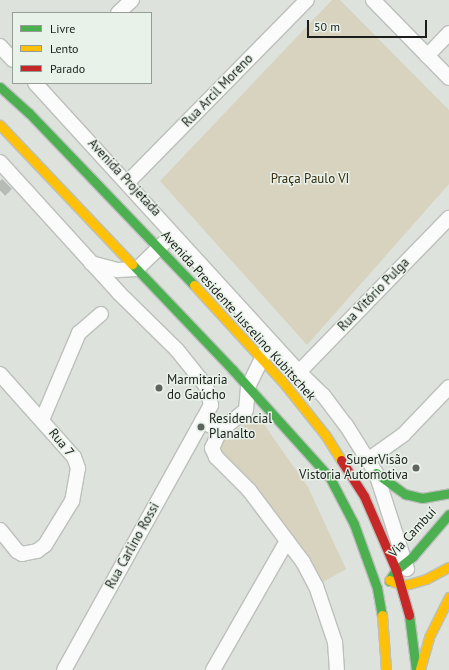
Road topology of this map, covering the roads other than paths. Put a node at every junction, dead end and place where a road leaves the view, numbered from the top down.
1 (132, 0) edge
2 (307, 0) edge
3 (373, 0) edge
4 (119, 12) edge
5 (449, 33) edge
6 (0, 46) edge
7 (427, 56) junction
8 (12, 59) edge
9 (449, 78) edge
10 (40, 85) edge
11 (0, 88) edge
12 (0, 125) edge
13 (0, 162) edge
14 (128, 182) junction
15 (449, 218) edge
16 (173, 232) junction
17 (160, 248) junction
18 (91, 263) junction
19 (137, 269) junction
20 (101, 314) dead end
21 (269, 340) junction
22 (262, 360) junction
23 (299, 372) junction
24 (0, 374) edge
25 (248, 387) junction
26 (449, 387) edge
27 (42, 420) junction
28 (202, 421) junction
29 (220, 431) junction
30 (369, 459) junction
31 (376, 473) junction
32 (449, 493) edge
33 (449, 514) edge
34 (0, 530) edge
35 (287, 541) junction
36 (370, 566) junction
37 (401, 566) junction
38 (449, 567) edge
39 (390, 580) junction
40 (406, 585) junction
41 (449, 597) edge
42 (382, 610) junction
43 (410, 618) joint
44 (64, 670) edge
45 (213, 670) edge
46 (337, 670) edge
47 (386, 670) edge
48 (416, 670) edge
49 (420, 670) edge

1 - 4 street
2 - 14 street, Rua Arcil Moreno
3 - 7 street
5 - 7 street
6 - 8 street
7 - 9 street
10 - 14 street, Avenida Projetada
11 - 17 main road, Avenida Presidente Juscelino Kubitschek
12 - 19 main road
13 - 18 street, Rua Carlino Rossi
14 - 16 street, Avenida Projetada
15 - 23 street, Rua Vitório Pulga
16 - 17 street
16 - 21 street, Avenida Projetada
17 - 19 street
17 - 22 main road, Avenida Presidente Juscelino Kubitschek
18 - 19 street
18 - 28 street, Rua Carlino Rossi
19 - 25 main road
20 - 27 street
21 - 22 street
21 - 23 street, Avenida Projetada
22 - 25 street
22 - 37 main road, Avenida Presidente Juscelino Kubitschek
23 - 30 street, Avenida Projetada
24 - 27 street, Rua 7
25 - 29 street
25 - 36 main road
26 - 30 street
27 - 34 street, Rua 7
28 - 29 street
28 - 44 street, Rua Carlino Rossi
29 - 35 street
30 - 31 street, Avenida Projetada
31 - 32 main road
31 - 37 street, Avenida Projetada
33 - 37 main road, Via Cambuí
35 - 45 street
35 - 46 street
36 - 39 main road
36 - 42 main road
37 - 39 main road, Via Cambuí
37 - 40 street, Avenida Projetada
38 - 40 main road
39 - 40 main road
39 - 42 main road, Via Cambuí
40 - 43 street, Avenida Projetada
41 - 49 main road
42 - 47 main road
43 - 48 main road

